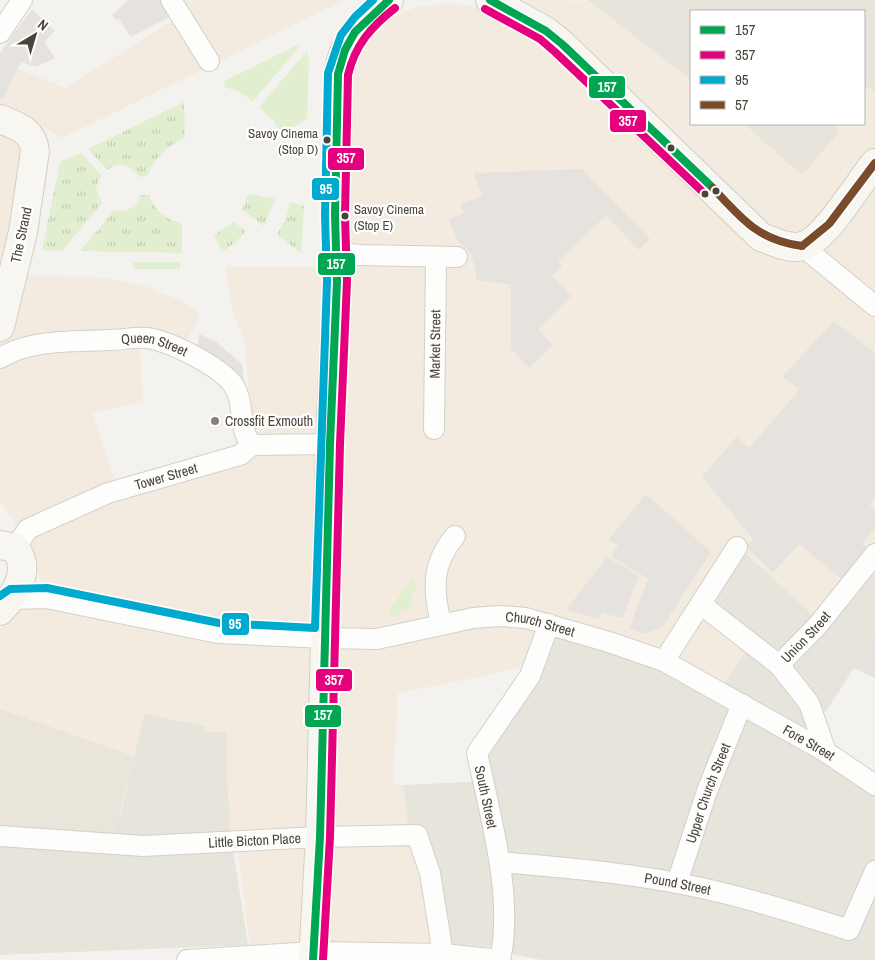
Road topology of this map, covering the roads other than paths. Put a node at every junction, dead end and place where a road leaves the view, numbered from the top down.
1 (22, 0) edge
2 (389, 0) edge
3 (490, 0) edge
4 (174, 3) edge
5 (2, 23) edge
6 (209, 61) dead end
7 (0, 119) edge
8 (875, 163) edge
9 (802, 246) junction
10 (336, 252) junction
11 (457, 257) dead end
12 (436, 258) junction
13 (875, 306) edge
14 (0, 327) edge
15 (0, 358) edge
16 (434, 429) dead end
17 (330, 444) junction
18 (252, 445) junction
19 (455, 536) dead end
20 (8, 547) edge
21 (737, 547) dead end
22 (875, 554) edge
23 (6, 605) edge
24 (702, 605) junction
25 (441, 624) junction
26 (548, 624) junction
27 (325, 638) junction
28 (664, 661) junction
29 (779, 665) junction
30 (742, 704) junction
31 (826, 752) junction
32 (875, 785) edge
33 (0, 836) edge
34 (320, 837) junction
35 (500, 862) junction
36 (875, 871) edge
37 (678, 883) junction
38 (443, 954) junction
39 (313, 956) edge
40 (187, 960) edge
41 (500, 960) edge

1 - 5 street
2 - 10 main road
3 - 9 main road
4 - 6 street
7 - 14 main road, The Strand
8 - 9 main road
9 - 13 street
10 - 12 street
10 - 17 main road
11 - 12 street
12 - 16 street, Market Street
15 - 18 street, Queen Street
17 - 18 street
17 - 27 main road
18 - 20 street, Tower Street
19 - 25 street
20 - 23 main road
21 - 24 street
22 - 29 street, Union Street
23 - 27 street, Church Street
24 - 28 street
24 - 29 street
25 - 26 street, Church Street
25 - 27 street, Church Street
26 - 28 street, Church Street
26 - 35 street, South Street
27 - 34 main road
28 - 30 street, Church Street
29 - 31 street, Union Street
30 - 31 street, Fore Street
30 - 37 street, Upper Church Street
31 - 32 street, Fore Street
33 - 34 street, Little Bicton Place
34 - 38 street, Little Bicton Place
34 - 39 main road
35 - 37 street, Pound Street
35 - 41 street, South Street
36 - 37 street, Pound Street
38 - 39 street
38 - 41 street
39 - 40 street

